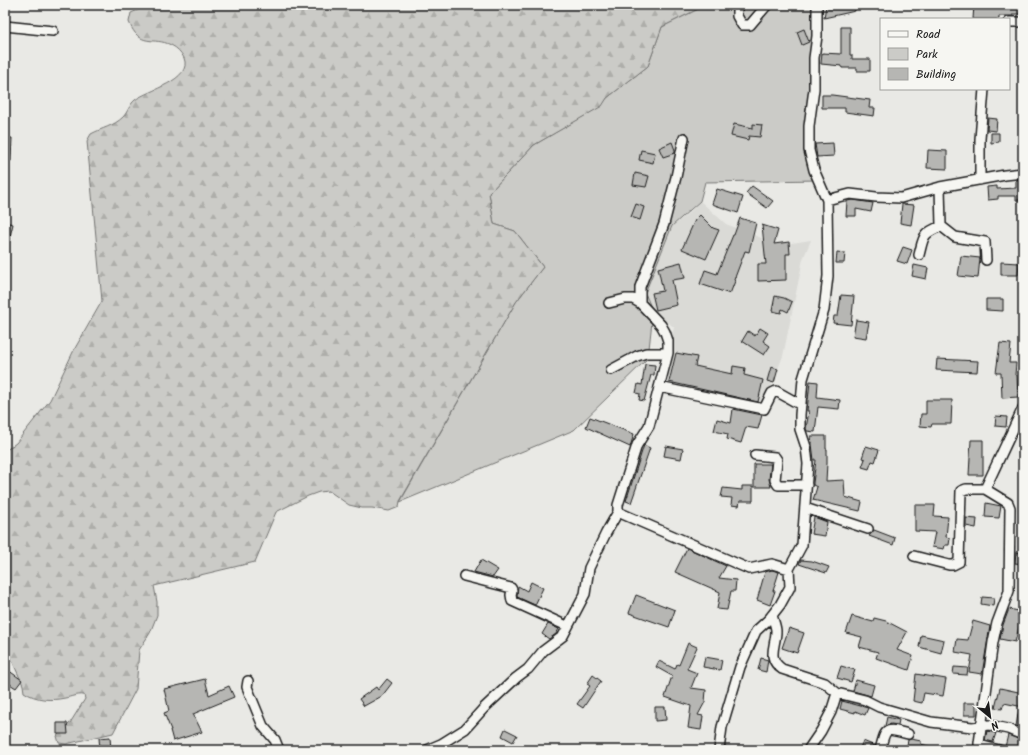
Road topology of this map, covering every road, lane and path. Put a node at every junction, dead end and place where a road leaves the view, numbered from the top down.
1 (737, 5) edge
2 (767, 5) edge
3 (817, 5) edge
4 (1010, 22) edge
5 (1019, 22) dead end
6 (5, 26) edge
7 (53, 31) dead end
8 (984, 90) edge
9 (684, 138) dead end
10 (1023, 172) edge
11 (980, 180) junction
12 (940, 187) junction
13 (827, 200) junction
14 (941, 226) junction
15 (919, 255) dead end
16 (986, 260) dead end
17 (609, 303) dead end
18 (640, 303) junction
19 (668, 353) junction
20 (612, 370) dead end
21 (659, 387) junction
22 (801, 405) junction
23 (1023, 408) edge
24 (755, 455) dead end
25 (807, 485) junction
26 (985, 490) junction
27 (805, 508) junction
28 (618, 512) junction
29 (868, 529) dead end
30 (914, 556) dead end
31 (789, 568) junction
32 (464, 576) dead end
33 (771, 617) junction
34 (567, 626) junction
35 (248, 681) dead end
36 (837, 693) junction
37 (982, 726) junction
38 (908, 734) dead end
39 (1023, 735) edge
40 (279, 750) edge
41 (427, 750) edge
42 (719, 750) edge
43 (808, 750) edge
44 (880, 750) edge
45 (999, 750) edge

1 - 2 street
3 - 13 street
4 - 5 street
6 - 7 street
8 - 11 street
9 - 18 street
10 - 11 street
11 - 12 street
12 - 13 street
12 - 14 street
13 - 22 street
14 - 15 street
14 - 16 street
17 - 18 street
18 - 19 street
19 - 20 street
19 - 21 street
21 - 22 street
21 - 28 street
22 - 25 street
23 - 26 street
24 - 25 street
25 - 27 street
26 - 30 street
26 - 37 street
27 - 29 street
27 - 31 street
28 - 31 street
28 - 34 street
31 - 33 street
32 - 34 street
33 - 36 street
33 - 42 street
34 - 41 street
35 - 40 street
36 - 37 street
36 - 43 street
37 - 39 street
37 - 45 street
38 - 44 street

